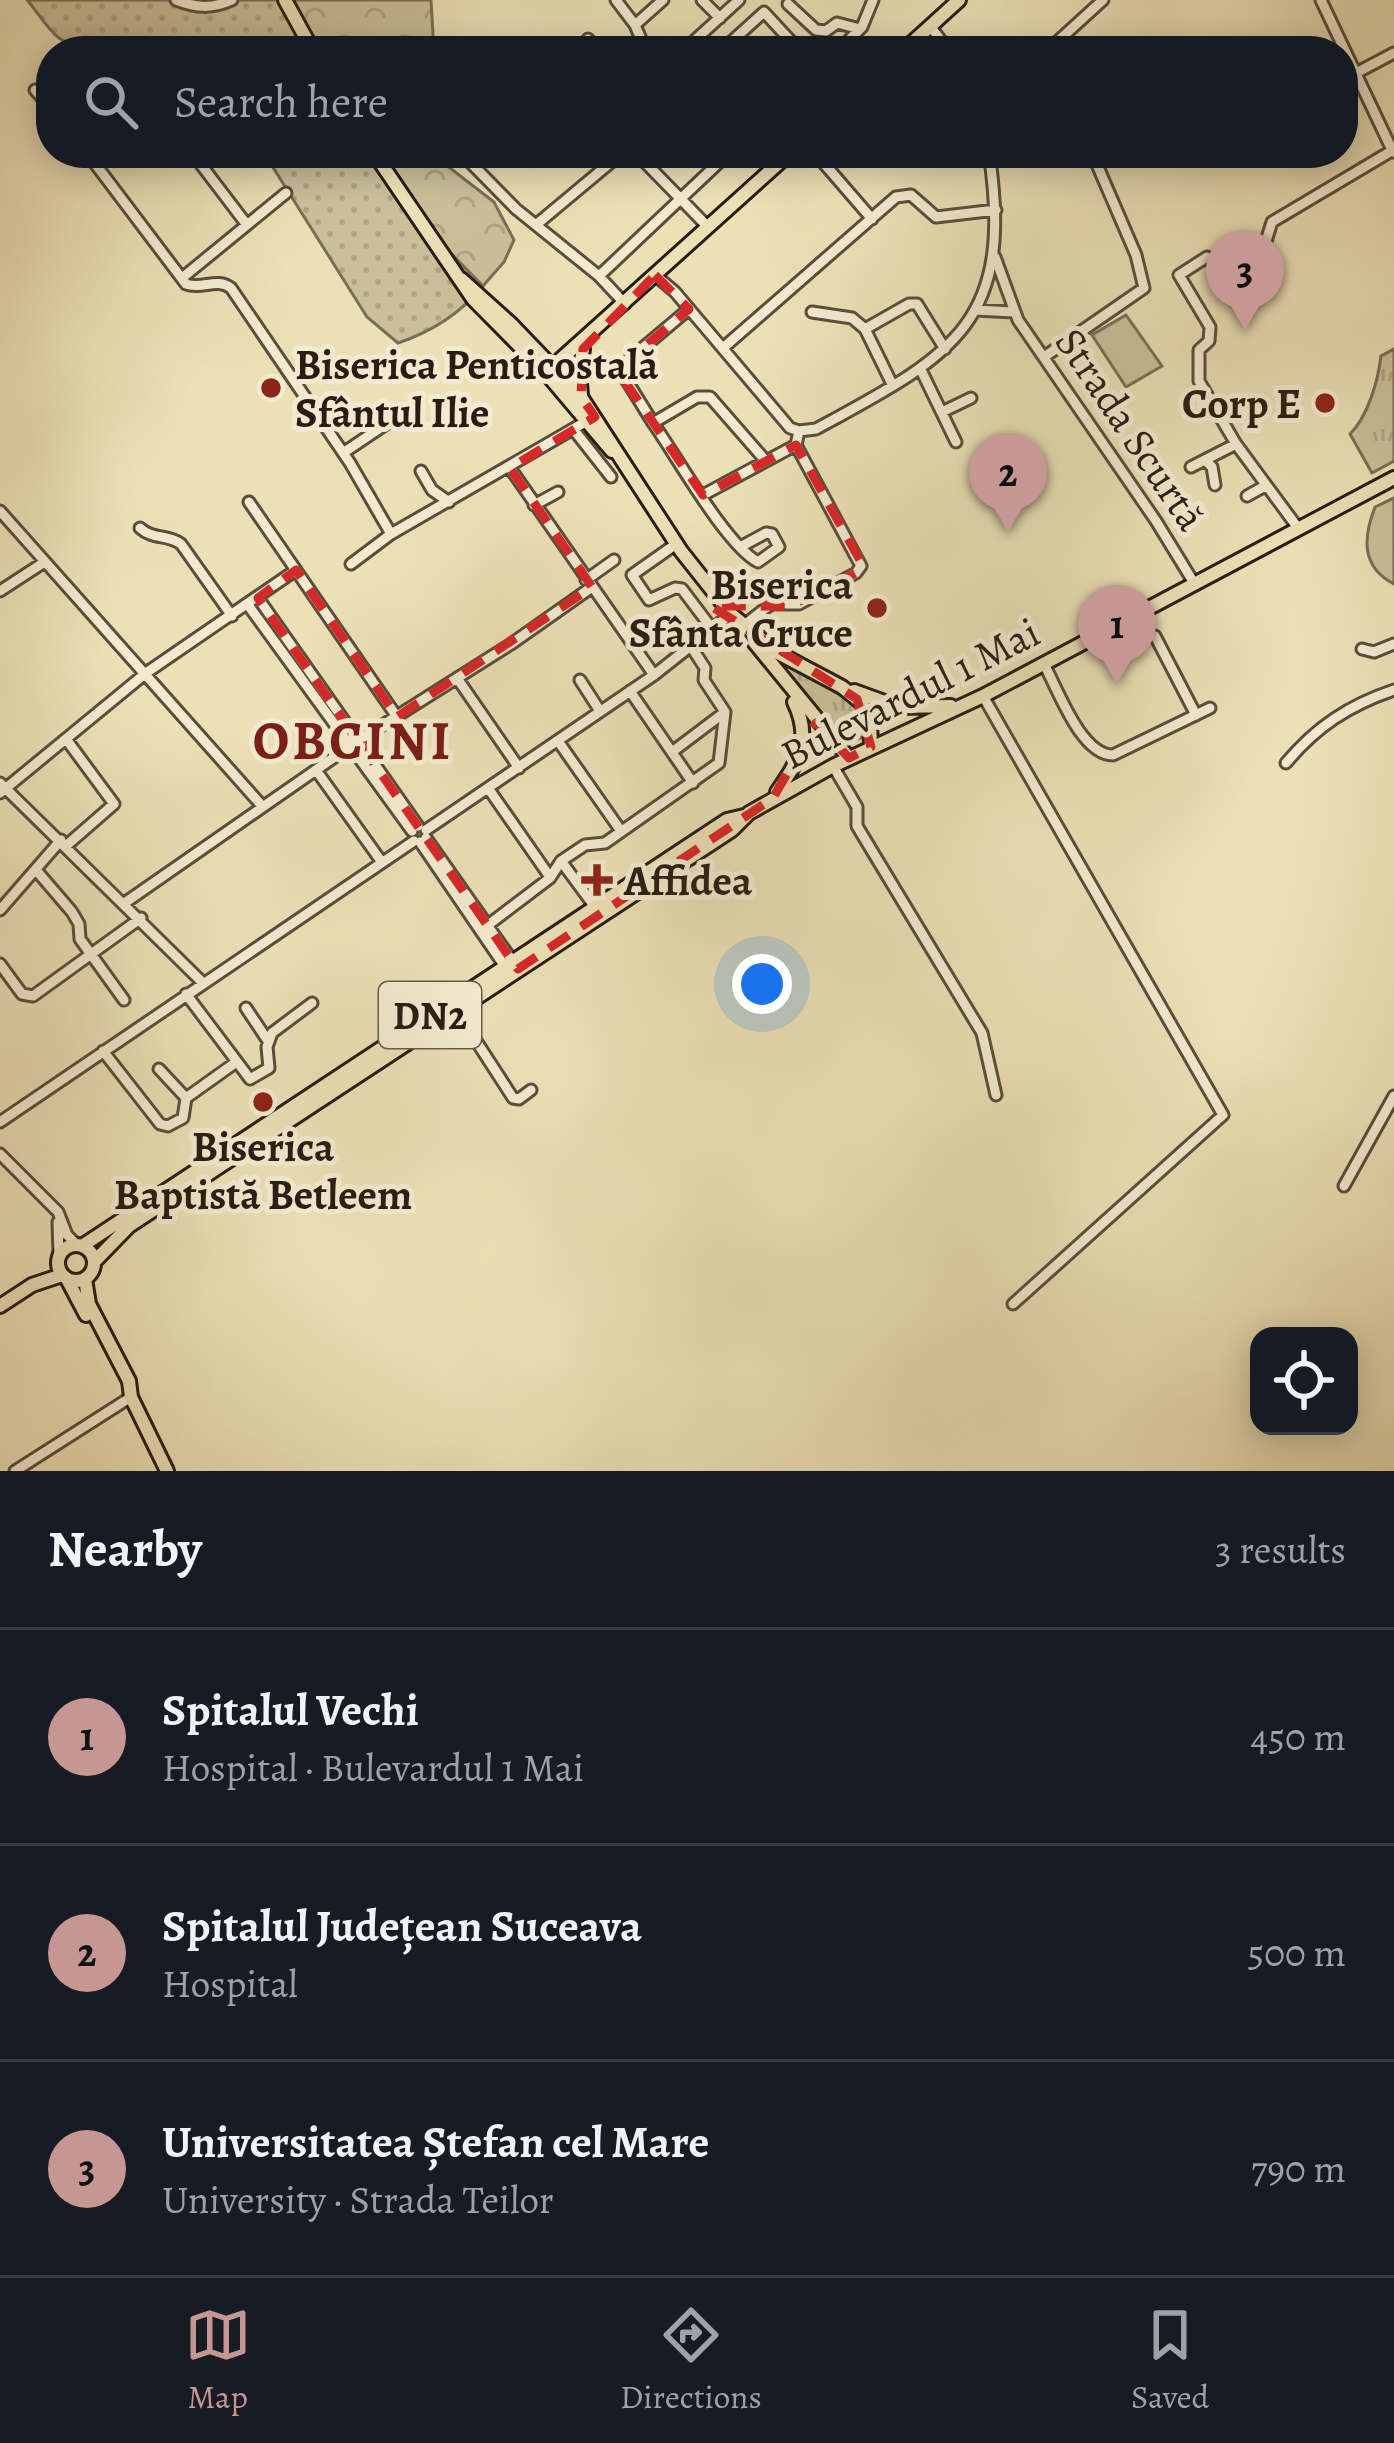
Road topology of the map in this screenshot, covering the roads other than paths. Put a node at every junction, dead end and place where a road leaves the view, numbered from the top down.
1 (176, 0) edge
2 (232, 0) edge
3 (285, 0) edge
4 (616, 0) edge
5 (663, 0) edge
6 (702, 0) edge
7 (739, 0) edge
8 (959, 0) edge
9 (1103, 0) edge
10 (1321, 0) edge
11 (869, 1) edge
12 (788, 4) dead end
13 (720, 18) junction
14 (635, 26) junction
15 (930, 26) junction
16 (860, 29) junction
17 (305, 36) edge
18 (639, 36) edge
19 (699, 36) edge
20 (739, 36) edge
21 (786, 36) edge
22 (853, 36) edge
23 (919, 36) edge
24 (938, 36) edge
25 (1067, 36) edge
26 (1340, 36) edge
27 (1394, 53) edge
28 (1358, 72) joint
29 (1394, 152) edge
30 (98, 168) edge
31 (204, 168) edge
32 (384, 168) edge
33 (476, 168) edge
34 (604, 168) edge
35 (651, 168) edge
36 (706, 168) edge
37 (773, 168) edge
38 (828, 168) edge
39 (991, 168) edge
40 (1098, 168) edge
41 (286, 193) dead end
42 (680, 198) junction
43 (996, 210) junction
44 (872, 218) junction
45 (537, 224) junction
46 (247, 225) junction
47 (708, 227) junction
48 (994, 256) junction
49 (658, 272) junction
50 (599, 276) junction
51 (182, 278) junction
52 (461, 280) junction
53 (625, 304) junction
54 (689, 309) junction
55 (976, 310) junction
56 (812, 312) dead end
57 (1013, 312) junction
58 (866, 329) junction
59 (533, 346) junction
60 (581, 346) junction
61 (722, 348) junction
62 (945, 349) junction
63 (1043, 356) junction
64 (921, 370) junction
65 (552, 373) junction
66 (893, 386) junction
67 (581, 397) junction
68 (971, 398) dead end
69 (942, 412) junction
70 (398, 416) dead end
71 (587, 421) junction
72 (653, 423) junction
73 (574, 430) junction
74 (799, 431) junction
75 (956, 442) dead end
76 (1236, 444) junction
77 (796, 445) junction
78 (343, 453) junction
79 (620, 459) junction
80 (765, 460) junction
81 (1205, 460) junction
82 (1191, 467) dead end
83 (510, 468) junction
84 (421, 471) dead end
85 (610, 477) dead end
86 (1394, 478) edge
87 (1215, 485) dead end
88 (1265, 486) junction
89 (558, 492) dead end
90 (703, 495) junction
91 (1247, 496) dead end
92 (249, 502) dead end
93 (449, 502) junction
94 (534, 505) junction
95 (0, 511) edge
96 (140, 528) dead end
97 (1298, 528) junction
98 (391, 534) junction
99 (676, 544) junction
100 (742, 546) junction
101 (614, 560) dead end
102 (43, 562) junction
103 (351, 564) dead end
104 (296, 570) junction
105 (589, 584) junction
106 (1194, 584) junction
107 (0, 591) edge
108 (253, 601) junction
109 (730, 614) junction
110 (232, 616) junction
111 (743, 626) junction
112 (713, 630) junction
113 (1155, 636) dead end
114 (1394, 644) edge
115 (692, 648) junction
116 (1362, 649) dead end
117 (1044, 664) junction
118 (146, 673) junction
119 (654, 675) junction
120 (458, 679) junction
121 (580, 680) dead end
122 (786, 684) junction
123 (842, 687) junction
124 (1394, 690) edge
125 (630, 692) junction
126 (983, 695) junction
127 (968, 703) junction
128 (1210, 708) dead end
129 (600, 711) junction
130 (725, 712) junction
131 (1196, 715) junction
132 (397, 717) junction
133 (66, 739) junction
134 (558, 741) junction
135 (355, 743) junction
136 (871, 747) junction
137 (672, 752) junction
138 (849, 758) junction
139 (1286, 763) dead end
140 (833, 766) junction
141 (519, 768) junction
142 (316, 770) junction
143 (693, 783) junction
144 (2, 788) edge
145 (488, 788) junction
146 (773, 799) junction
147 (262, 807) junction
148 (744, 816) junction
149 (621, 831) junction
150 (416, 836) junction
151 (64, 843) junction
152 (381, 861) junction
153 (561, 862) junction
154 (36, 870) junction
155 (550, 878) junction
156 (126, 902) junction
157 (595, 907) junction
158 (0, 910) edge
159 (141, 918) junction
160 (488, 925) junction
161 (496, 953) joint
162 (91, 956) junction
163 (0, 964) edge
164 (508, 968) junction
165 (11, 980) junction
166 (203, 982) junction
167 (0, 988) edge
168 (186, 994) junction
169 (124, 1000) dead end
170 (312, 1003) dead end
171 (246, 1008) dead end
172 (456, 1010) junction
173 (268, 1041) junction
174 (103, 1051) junction
175 (235, 1063) junction
176 (159, 1069) dead end
177 (531, 1090) dead end
178 (996, 1095) dead end
179 (1394, 1096) edge
180 (186, 1098) junction
181 (0, 1122) edge
182 (0, 1154) edge
183 (1344, 1186) dead end
184 (51, 1206) junction
185 (79, 1246) junction
186 (94, 1262) junction
187 (62, 1268) junction
188 (85, 1279) junction
189 (1013, 1304) dead end
190 (0, 1306) edge
191 (130, 1394) junction
192 (28, 1467) edge
193 (15, 1471) edge
194 (167, 1471) edge

1 - 2 street
3 - 17 main road
4 - 14 street
5 - 14 street
6 - 13 street
7 - 13 street
8 - 15 main road
9 - 25 street
10 - 26 street
11 - 16 street
12 - 16 street
13 - 19 street
14 - 18 street
15 - 23 main road
15 - 24 street
16 - 22 street
20 - 21 street
27 - 28 street
28 - 29 street
29 - 76 street
30 - 51 street
31 - 46 street
32 - 52 main road, DN2
33 - 45 street
34 - 45 street
35 - 42 street
36 - 42 street
37 - 47 main road
38 - 44 street
39 - 43 street
40 - 63 street
41 - 46 street
42 - 47 street
42 - 50 street
43 - 44 street
43 - 48 street
44 - 61 street
45 - 50 street
46 - 51 street
47 - 49 main road
48 - 55 street
48 - 57 street, Strada Scurtă
49 - 53 main road
49 - 54 street
50 - 53 street
51 - 78 street
52 - 59 main road, DN2
52 - 65 main road, DN2
53 - 60 main road
54 - 61 street
54 - 72 street
55 - 57 street, Strada Scurtă
55 - 62 street
56 - 58 street
57 - 63 street, Strada Scurtă
58 - 62 street
58 - 66 street
59 - 60 main road
59 - 65 main road, DN2
60 - 65 main road
60 - 67 main road
61 - 74 street
62 - 64 street
63 - 106 street, Strada Scurtă
64 - 66 street
64 - 69 street
65 - 67 main road, DN2
65 - 71 main road, DN2
66 - 74 street
67 - 79 main road, DN2
68 - 69 street
69 - 75 street
70 - 78 street
71 - 73 street
71 - 79 main road, DN2
72 - 80 street
72 - 90 street
73 - 83 street
73 - 85 street
74 - 77 street
76 - 81 street
76 - 88 street
77 - 80 street
77 - 111 street
78 - 98 street
79 - 99 main road, DN2
80 - 90 street
81 - 82 street
81 - 87 street
83 - 93 street
83 - 94 street
84 - 93 street
86 - 97 main road, Bulevardul 1 Mai
88 - 91 street
88 - 97 street
89 - 94 street
90 - 100 street
92 - 104 street
93 - 98 street
94 - 105 street
95 - 102 street
96 - 110 street
97 - 106 main road, Bulevardul 1 Mai
98 - 103 street
99 - 109 main road, DN2
99 - 112 street
100 - 100 street
101 - 105 street
102 - 107 street
102 - 118 street
104 - 108 street
104 - 132 street
105 - 119 street
105 - 120 street
106 - 117 main road, Bulevardul 1 Mai
108 - 110 street
108 - 135 street
109 - 111 main road, DN2
109 - 112 street
110 - 118 street
111 - 122 main road, DN2
111 - 123 main road, DN2
112 - 115 street
113 - 131 street
114 - 116 street
115 - 119 street
115 - 130 street
117 - 126 main road, Bulevardul 1 Mai
117 - 131 street
118 - 133 street
118 - 147 street
119 - 125 street
120 - 132 street
120 - 141 street
121 - 129 street
122 - 138 main road, DN2
122 - 146 main road, DN2
123 - 127 main road
123 - 136 main road
124 - 139 street
125 - 129 street
125 - 137 street
126 - 127 main road, Bulevardul 1 Mai
126 - 189 street
127 - 136 main road, Bulevardul 1 Mai
128 - 131 street
129 - 134 street
130 - 137 street
130 - 143 street
132 - 135 street
133 - 144 street
133 - 151 street
134 - 141 street
134 - 149 street
135 - 142 street
135 - 150 street
136 - 138 main road, Bulevardul 1 Mai / DN2
137 - 143 street
138 - 140 main road, Bulevardul 1 Mai / DN2
140 - 146 main road, Bulevardul 1 Mai / DN2
140 - 178 street
141 - 145 street
142 - 147 street
142 - 152 street
143 - 149 street
144 - 151 street
145 - 150 street
145 - 155 street
146 - 148 main road, DN2
147 - 156 street
148 - 157 main road, DN2
148 - 164 main road, DN2
149 - 153 street
150 - 152 street
150 - 160 street
150 - 161 street
151 - 154 street
151 - 156 street
152 - 166 street
153 - 155 street
153 - 157 street
154 - 158 street
154 - 162 street
155 - 160 street
156 - 159 street
157 - 164 main road, DN2
159 - 162 street
159 - 166 street
160 - 164 street
161 - 164 main road
162 - 165 street
162 - 169 street
163 - 165 street
164 - 172 main road, DN2
164 - 185 main road, DN2
165 - 167 street
166 - 168 street
168 - 174 street
168 - 175 street
170 - 173 street
171 - 173 street
172 - 177 street
172 - 186 main road, DN2
173 - 175 street
174 - 180 street
174 - 181 street
175 - 180 street
176 - 180 street
179 - 183 street
182 - 184 street
184 - 185 street
184 - 187 street
185 - 186 main road
185 - 187 main road, DN2
186 - 188 main road, DN2
187 - 188 main road
187 - 190 main road
187 - 191 main road
188 - 191 main road
191 - 192 street
191 - 194 main road
192 - 193 street

